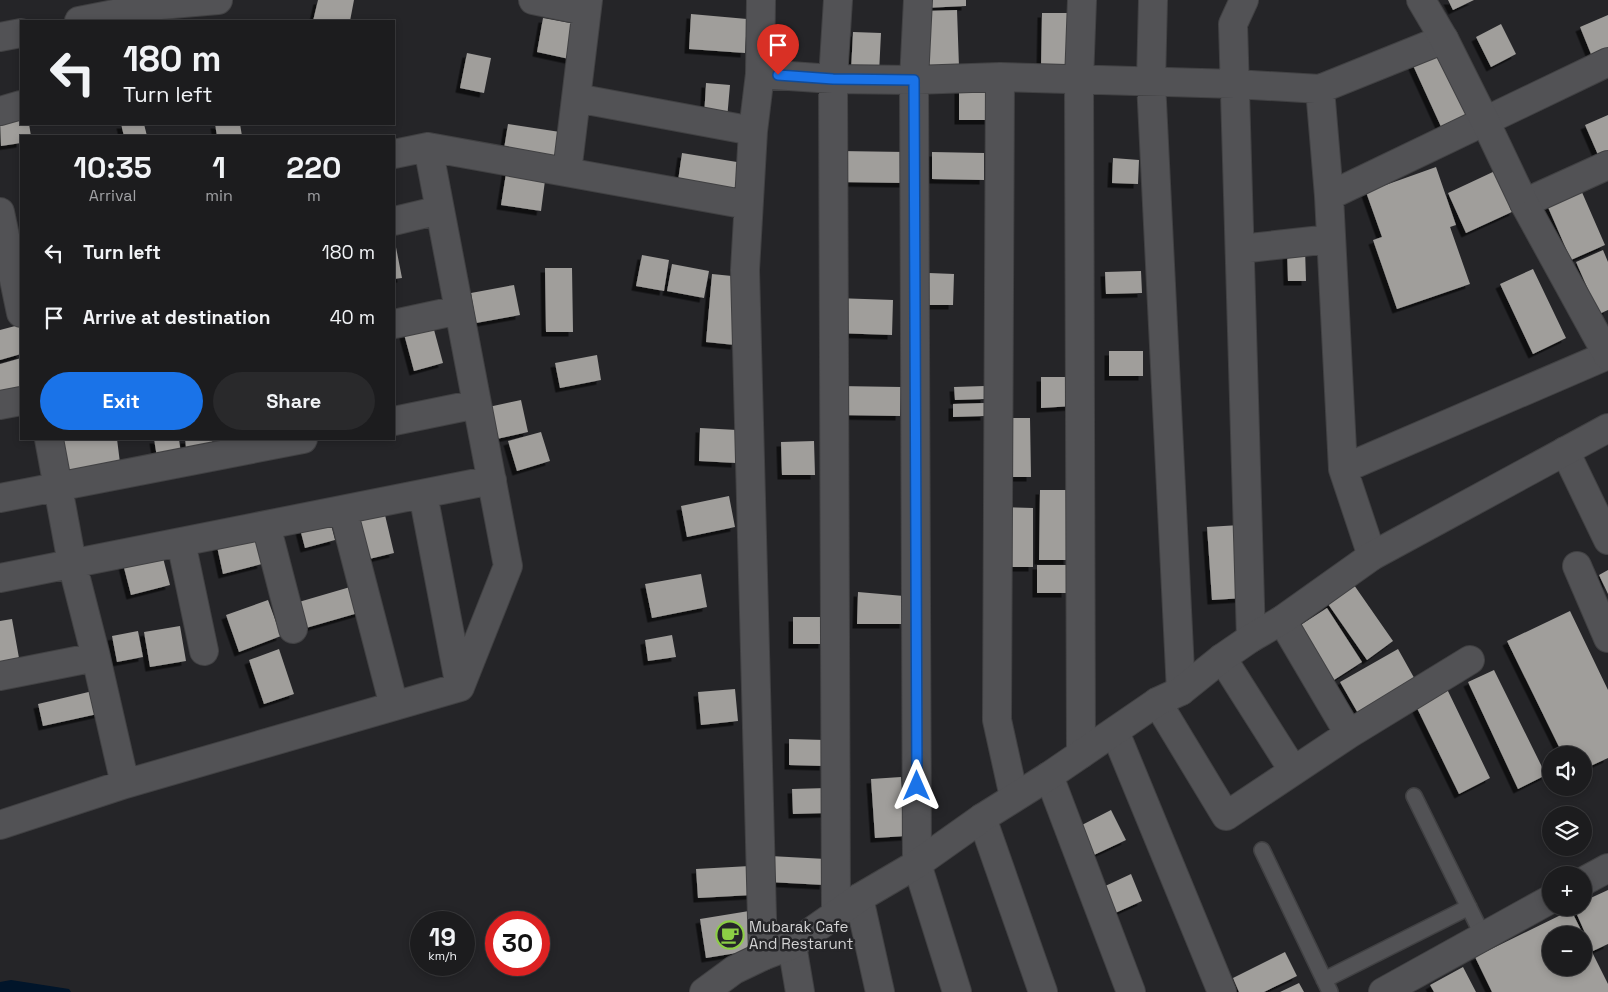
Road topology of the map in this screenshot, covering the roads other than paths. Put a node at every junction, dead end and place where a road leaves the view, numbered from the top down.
1 (218, 0) edge
2 (533, 0) edge
3 (761, 0) edge
4 (838, 0) edge
5 (918, 0) edge
6 (1082, 0) edge
7 (1153, 0) edge
8 (1244, 0) edge
9 (1421, 0) edge
10 (587, 6) edge
11 (84, 20) edge
12 (20, 33) edge
13 (0, 37) edge
14 (1444, 39) junction
15 (1608, 62) edge
16 (760, 74) junction
17 (1000, 77) junction
18 (833, 79) junction
19 (914, 80) junction
20 (1080, 80) junction
21 (1151, 82) junction
22 (1235, 84) junction
23 (1320, 89) junction
24 (576, 98) junction
25 (20, 105) edge
26 (0, 110) edge
27 (1485, 121) junction
28 (753, 131) junction
29 (428, 147) junction
30 (395, 154) edge
31 (1608, 165) edge
32 (567, 172) junction
33 (1329, 196) junction
34 (1524, 203) junction
35 (748, 205) junction
36 (440, 210) junction
37 (395, 221) edge
38 (6, 222) edge
39 (1331, 239) junction
40 (1240, 249) junction
41 (16, 309) edge
42 (459, 310) junction
43 (395, 324) edge
44 (1608, 355) edge
45 (20, 401) edge
46 (477, 404) junction
47 (0, 405) edge
48 (395, 421) edge
49 (1608, 428) edge
50 (49, 440) edge
51 (298, 440) edge
52 (1565, 451) junction
53 (1342, 469) junction
54 (492, 480) junction
55 (57, 487) junction
56 (423, 494) junction
57 (0, 498) edge
58 (343, 510) junction
59 (266, 525) junction
60 (1608, 540) edge
61 (181, 542) junction
62 (1372, 556) junction
63 (72, 563) junction
64 (1577, 566) dead end
65 (0, 578) edge
66 (1282, 620) junction
67 (294, 629) dead end
68 (1251, 638) junction
69 (1608, 638) edge
70 (204, 651) dead end
71 (96, 657) junction
72 (1222, 658) junction
73 (1470, 660) dead end
74 (0, 676) edge
75 (460, 687) junction
76 (1169, 697) junction
77 (394, 706) junction
78 (1115, 732) junction
79 (1349, 734) junction
80 (1081, 754) junction
81 (1293, 770) junction
82 (1049, 776) junction
83 (125, 784) junction
84 (1414, 796) dead end
85 (1014, 797) junction
86 (982, 818) junction
87 (0, 825) edge
88 (1262, 850) dead end
89 (917, 864) junction
90 (1608, 868) edge
91 (1592, 877) edge
92 (859, 898) junction
93 (1542, 904) edge
94 (1469, 908) junction
95 (836, 913) junction
96 (1483, 936) junction
97 (792, 945) junction
98 (763, 956) junction
99 (1327, 986) edge
100 (704, 992) edge
101 (800, 992) edge
102 (880, 992) edge
103 (957, 992) edge
104 (1043, 992) edge
105 (1131, 992) edge
106 (1222, 992) edge
107 (1383, 992) edge

1 - 11 street
2 - 10 street
3 - 16 street
4 - 18 street
5 - 19 street
6 - 20 street
7 - 21 street
8 - 22 street
9 - 14 street
10 - 24 street
12 - 13 street
14 - 23 street
14 - 27 street
15 - 27 street
16 - 18 street
16 - 28 street
17 - 19 street
17 - 20 street
17 - 85 street
18 - 19 street
18 - 95 street
19 - 89 street
20 - 21 street
20 - 80 street
21 - 22 street
21 - 76 street
22 - 23 street
22 - 40 street
23 - 33 street
24 - 28 street
24 - 32 street
25 - 26 street
27 - 33 street
27 - 34 street
28 - 35 street
29 - 30 street
29 - 32 street
29 - 36 street
31 - 34 street
32 - 35 street
33 - 39 street
34 - 44 street
35 - 98 street
36 - 37 street
36 - 42 street
38 - 41 street
39 - 40 street
39 - 53 street
40 - 68 street
42 - 43 street
42 - 46 street
44 - 53 street
45 - 47 street
46 - 48 street
46 - 54 street
49 - 52 street
50 - 55 street
51 - 55 street
52 - 60 street
52 - 62 street
53 - 62 street
54 - 56 street
54 - 75 street
55 - 57 street
55 - 63 street
56 - 58 street
56 - 75 street
58 - 59 street
58 - 77 street
59 - 61 street
59 - 67 street
61 - 63 street
61 - 70 street
62 - 66 street
63 - 65 street
63 - 71 street
64 - 69 street
66 - 68 street
66 - 79 street
68 - 72 street
71 - 74 street
71 - 83 street
72 - 76 street
72 - 81 street
73 - 79 street
75 - 77 street
76 - 78 street
76 - 81 street
77 - 83 street
78 - 80 street
78 - 106 street
79 - 81 street
80 - 82 street
82 - 85 street
82 - 105 street
83 - 87 street
84 - 94 lane
85 - 86 street
86 - 89 street
86 - 104 street
88 - 99 lane
89 - 92 street
89 - 103 street
90 - 91 street
92 - 95 street
92 - 102 street
93 - 96 street
94 - 96 lane
94 - 99 lane
95 - 97 street
96 - 107 street
97 - 98 street
97 - 101 street
98 - 100 street

